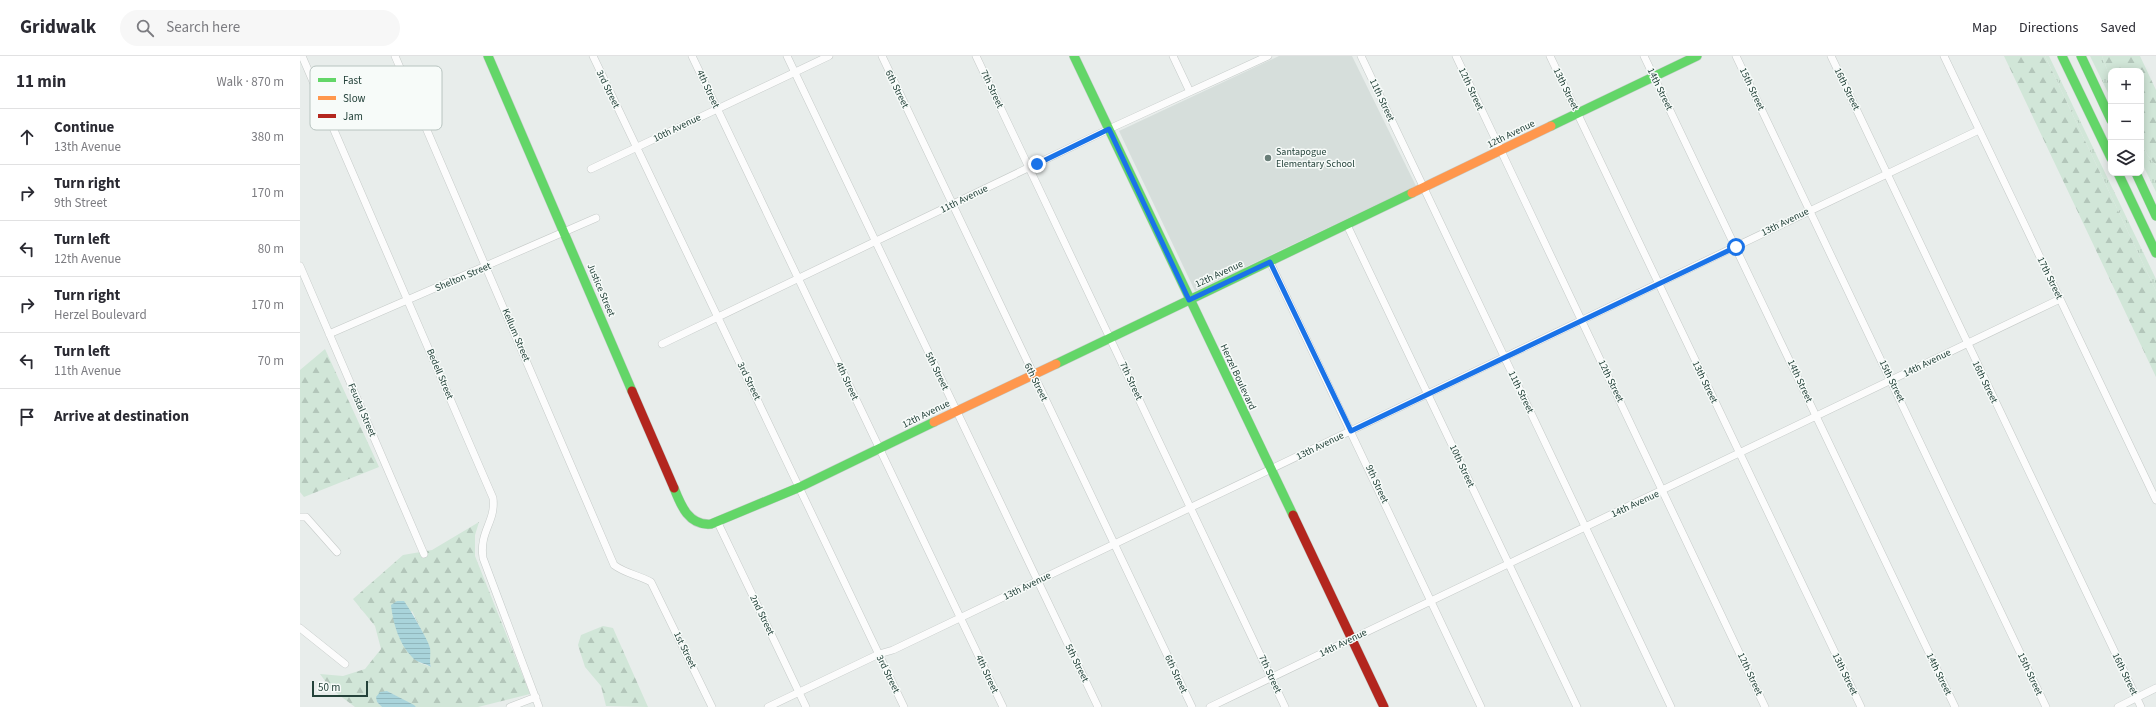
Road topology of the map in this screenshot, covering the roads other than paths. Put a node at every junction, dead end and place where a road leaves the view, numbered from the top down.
1 (302, 56) edge
2 (395, 56) edge
3 (488, 56) edge
4 (593, 56) edge
5 (692, 56) edge
6 (787, 56) edge
7 (829, 56) edge
8 (882, 56) edge
9 (976, 56) edge
10 (1074, 56) edge
11 (1173, 56) edge
12 (1267, 56) edge
13 (1361, 56) edge
14 (1456, 56) edge
15 (1550, 56) edge
16 (1644, 56) edge
17 (1697, 56) edge
18 (1736, 56) edge
19 (1831, 56) edge
20 (1944, 56) edge
21 (2062, 56) edge
22 (2081, 56) edge
23 (2085, 56) edge
24 (399, 66) edge
25 (794, 72) junction
26 (310, 74) edge
27 (1654, 77) junction
28 (2094, 84) junction
29 (1190, 92) junction
30 (717, 109) junction
31 (1578, 114) junction
32 (2108, 114) edge
33 (1109, 129) junction
34 (334, 130) edge
35 (427, 130) edge
36 (1979, 130) junction
37 (636, 148) junction
38 (1501, 151) junction
39 (2108, 152) edge
40 (1029, 168) junction
41 (591, 169) dead end
42 (1887, 173) junction
43 (2119, 176) edge
44 (2137, 176) edge
45 (1424, 189) junction
46 (953, 205) junction
47 (1810, 210) junction
48 (2156, 216) edge
49 (596, 218) dead end
50 (1347, 225) junction
51 (564, 232) junction
52 (875, 242) junction
53 (1736, 247) junction
54 (2156, 253) edge
55 (1270, 262) junction
56 (300, 266) edge
57 (486, 267) junction
58 (799, 279) junction
59 (1658, 284) junction
60 (2060, 299) junction
61 (408, 300) junction
62 (1189, 300) junction
63 (718, 318) junction
64 (1582, 321) junction
65 (329, 334) junction
66 (1110, 337) junction
67 (1967, 343) junction
68 (662, 344) dead end
69 (1505, 359) junction
70 (1033, 375) junction
71 (1891, 380) junction
72 (1428, 395) junction
73 (956, 411) junction
74 (1816, 416) junction
75 (1351, 431) junction
76 (879, 449) junction
77 (1739, 453) junction
78 (1270, 470) junction
79 (800, 487) junction
80 (1663, 490) junction
81 (2156, 500) edge
82 (1191, 508) junction
83 (300, 517) edge
84 (718, 523) junction
85 (703, 525) joint
86 (1585, 527) junction
87 (1114, 544) junction
88 (337, 552) dead end
89 (424, 554) dead end
90 (1508, 565) junction
91 (1037, 581) junction
92 (658, 594) joint
93 (1431, 601) junction
94 (961, 618) junction
95 (300, 628) edge
96 (1352, 639) junction
97 (879, 654) junction
98 (345, 664) dead end
99 (1271, 678) junction
100 (2156, 688) edge
101 (799, 692) junction
102 (536, 697) junction
103 (2136, 698) junction
104 (510, 707) edge
105 (540, 707) edge
106 (712, 707) edge
107 (768, 707) edge
108 (806, 707) edge
109 (904, 707) edge
110 (1003, 707) edge
111 (1098, 707) edge
112 (1192, 707) edge
113 (1210, 707) edge
114 (1285, 707) edge
115 (1384, 707) edge
116 (1481, 707) edge
117 (1577, 707) edge
118 (1671, 707) edge
119 (1766, 707) edge
120 (1861, 707) edge
121 (1955, 707) edge
122 (2046, 707) edge
123 (2118, 707) edge
124 (2141, 707) edge

1 - 26 street, Bedell Street
2 - 24 street, Kellum Street
3 - 51 main road, Justice Street
4 - 37 street, 3rd Street
5 - 30 street, 4th Street
6 - 25 street, 5th Street
7 - 25 street, 10th Avenue
8 - 46 street, 6th Street
9 - 40 street, 7th Street
10 - 33 main road, Herzel Boulevard
11 - 29 street
12 - 29 street, 11th Avenue
13 - 45 street, 11th Street
14 - 38 street, 12th Street
15 - 31 street, 13th Street
16 - 27 street, 14th Street
17 - 27 main road, 12th Avenue
18 - 47 street, 15th Street
19 - 42 street, 16th Street
20 - 36 street, 17th Street
21 - 39 main road
22 - 28 main road
23 - 28 main road
25 - 30 street, 10th Avenue
25 - 52 street, 5th Street
27 - 31 main road, 12th Avenue
27 - 53 street, 14th Street
28 - 32 main road
29 - 33 street, 11th Avenue
30 - 37 street, 10th Avenue
30 - 58 street, 4th Street
31 - 38 main road, 12th Avenue
31 - 59 street, 13th Street
33 - 40 street, 11th Avenue
33 - 62 main road, Herzel Boulevard
34 - 61 street, Bedell Street
35 - 57 street, Kellum Street
36 - 42 street, 13th Avenue
36 - 60 street, 17th Street
37 - 41 street, 10th Avenue
37 - 63 street, 3rd Street
38 - 45 main road, 12th Avenue
38 - 64 street, 12th Street
40 - 46 street, 11th Avenue
40 - 66 street, 7th Street
42 - 47 street, 13th Avenue
42 - 67 street, 16th Street
43 - 54 main road
44 - 48 main road
45 - 50 main road, 12th Avenue
45 - 69 street, 11th Street
46 - 52 street, 11th Avenue
46 - 70 street, 6th Street
47 - 53 street, 13th Avenue
47 - 71 street, 15th Street
49 - 51 street, Shelton Street
50 - 55 main road, 12th Avenue
50 - 72 street, 10th Street
51 - 57 street, Shelton Street
51 - 85 main road, Justice Street
52 - 58 street, 11th Avenue
52 - 73 street, 5th Street
53 - 59 street, 13th Avenue
53 - 74 street, 14th Street
55 - 62 main road, 12th Avenue
55 - 75 street, 9th Street
56 - 65 street, Feustal Street
57 - 61 street, Shelton Street
57 - 92 street, Kellum Street
58 - 63 street, 11th Avenue
58 - 76 street, 4th Street
59 - 64 street, 13th Avenue
59 - 77 street, 13th Street
60 - 67 street, 14th Avenue
60 - 81 street, 17th Street
61 - 65 street, Shelton Street
61 - 102 street, Bedell Street
62 - 66 main road, 12th Avenue
62 - 78 main road, Herzel Boulevard
63 - 68 street, 11th Avenue
63 - 79 street, 3rd Street
64 - 69 street, 13th Avenue
64 - 80 street, 12th Street
65 - 89 street, Feustal Street
66 - 70 main road, 12th Avenue
66 - 82 street, 7th Street
67 - 71 street, 14th Avenue
67 - 103 street, 16th Street
69 - 72 street, 13th Avenue
69 - 86 street, 11th Street
70 - 73 main road, 12th Avenue
70 - 87 street, 6th Street
71 - 74 street, 14th Avenue
71 - 122 street, 15th Street
72 - 75 street, 13th Avenue
72 - 90 street, 10th Street
73 - 76 main road, 12th Avenue
73 - 91 street, 5th Street
74 - 77 street, 14th Avenue
74 - 121 street, 14th Street
75 - 78 street, 13th Avenue
75 - 93 street, 9th Street
76 - 79 main road, 12th Avenue
76 - 94 street, 4th Street
77 - 80 street, 14th Avenue
77 - 120 street, 13th Street
78 - 82 street, 13th Avenue
78 - 96 main road, Herzel Boulevard
79 - 84 main road, 12th Avenue
79 - 97 street, 3rd Street
80 - 86 street, 14th Avenue
80 - 119 street, 12th Street
82 - 87 street, 13th Avenue
82 - 99 street, 7th Street
83 - 88 street
84 - 85 main road, 12th Avenue
84 - 101 street, 2nd Street
86 - 90 street, 14th Avenue
86 - 118 street, 11th Street
87 - 91 street, 13th Avenue
87 - 112 street, 6th Street
90 - 93 street, 14th Avenue
90 - 117 street, 10th Street
91 - 94 street, 13th Avenue
91 - 111 street, 5th Street
92 - 106 street, 1st Street
93 - 96 street, 14th Avenue
93 - 116 street, 9th Street
94 - 97 street, 13th Avenue
94 - 110 street, 4th Street
95 - 98 street
96 - 99 street, 14th Avenue
96 - 115 main road, Herzel Boulevard
97 - 101 street, 13th Avenue
97 - 109 street, 3rd Street
99 - 113 street, 14th Avenue
99 - 114 street, 7th Street
100 - 103 street
101 - 107 street, 13th Avenue
101 - 108 street, 2nd Street
102 - 104 street
102 - 105 street, Bedell Street
103 - 123 street
103 - 124 street, 16th Street

